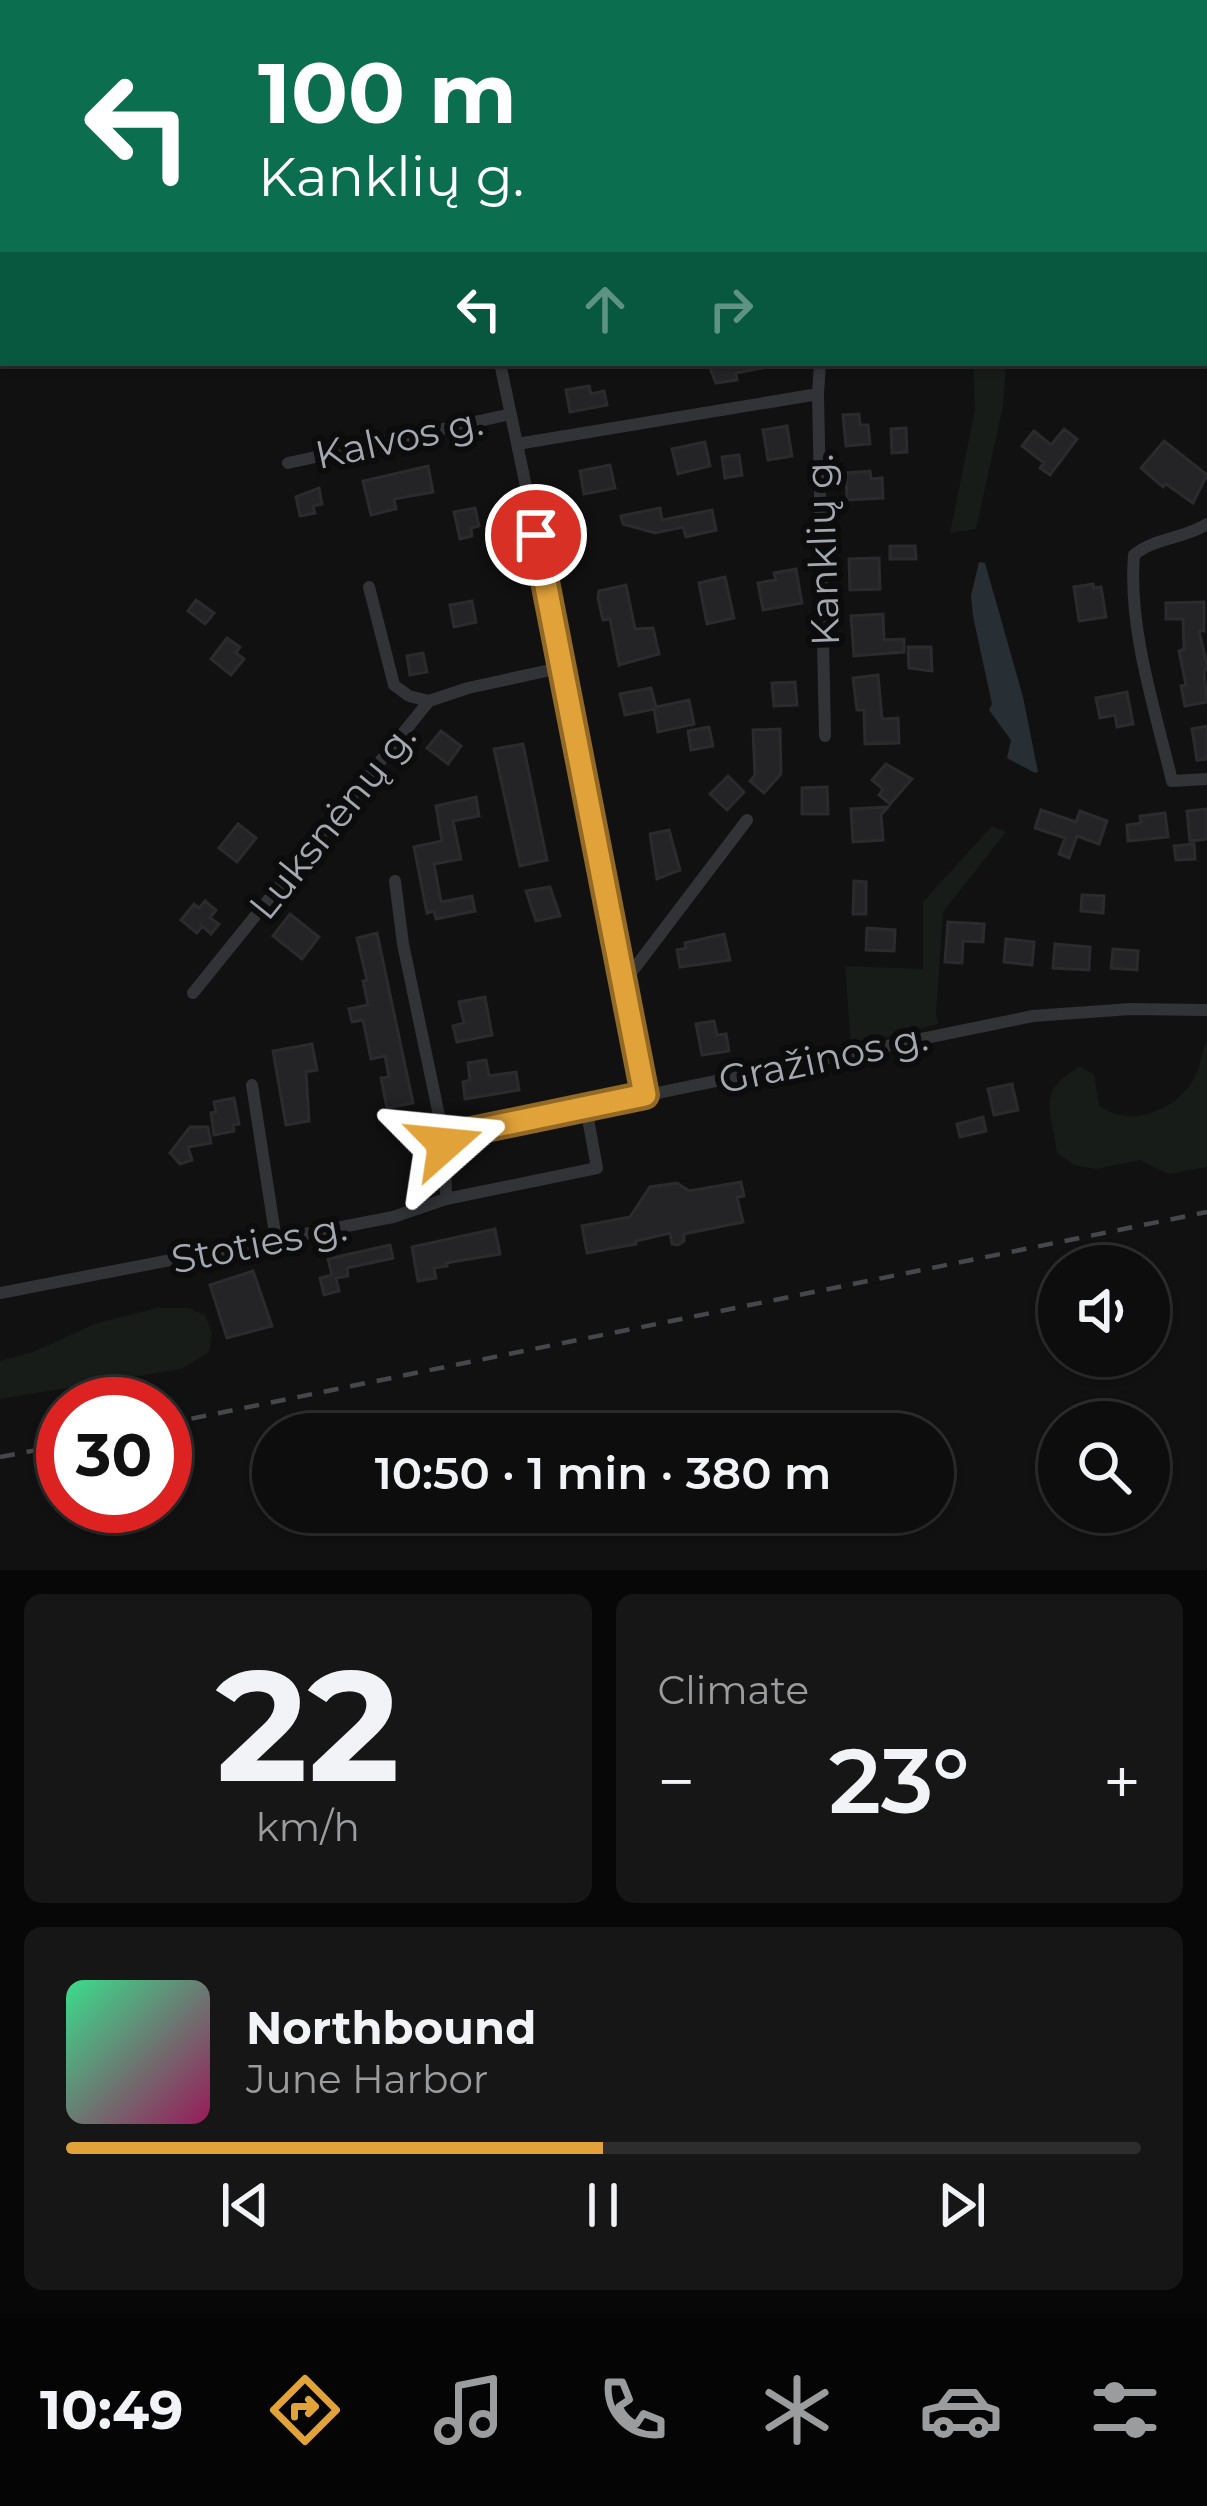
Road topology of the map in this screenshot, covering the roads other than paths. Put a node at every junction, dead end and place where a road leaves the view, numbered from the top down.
1 (501, 366) edge
2 (820, 366) edge
3 (818, 394) junction
4 (511, 414) junction
5 (517, 444) junction
6 (288, 463) dead end
7 (1207, 524) edge
8 (370, 586) dead end
9 (564, 667) junction
10 (428, 701) junction
11 (825, 736) dead end
12 (1207, 778) edge
13 (747, 820) dead end
14 (395, 880) dead end
15 (624, 982) junction
16 (193, 993) dead end
17 (1207, 1010) edge
18 (253, 1085) dead end
19 (645, 1095) junction
20 (586, 1108) junction
21 (445, 1144) junction
22 (446, 1199) junction
23 (276, 1240) junction
24 (0, 1293) edge

1 - 4 street
2 - 3 street, Kanklių g.
3 - 5 street
3 - 11 street, Kanklių g.
4 - 5 street
4 - 6 street, Kalvos g.
5 - 9 street
7 - 12 street
8 - 10 street
9 - 10 street, Luksnėnų g.
9 - 15 street
10 - 16 street, Luksnėnų g.
13 - 15 street
14 - 21 street
15 - 19 street
17 - 19 street, Gražinos g.
18 - 23 street
19 - 20 street, Gražinos g.
20 - 21 street, Gražinos g.
20 - 22 street, Stoties g.
21 - 22 street
22 - 23 street, Stoties g.
23 - 24 street, Stoties g.

